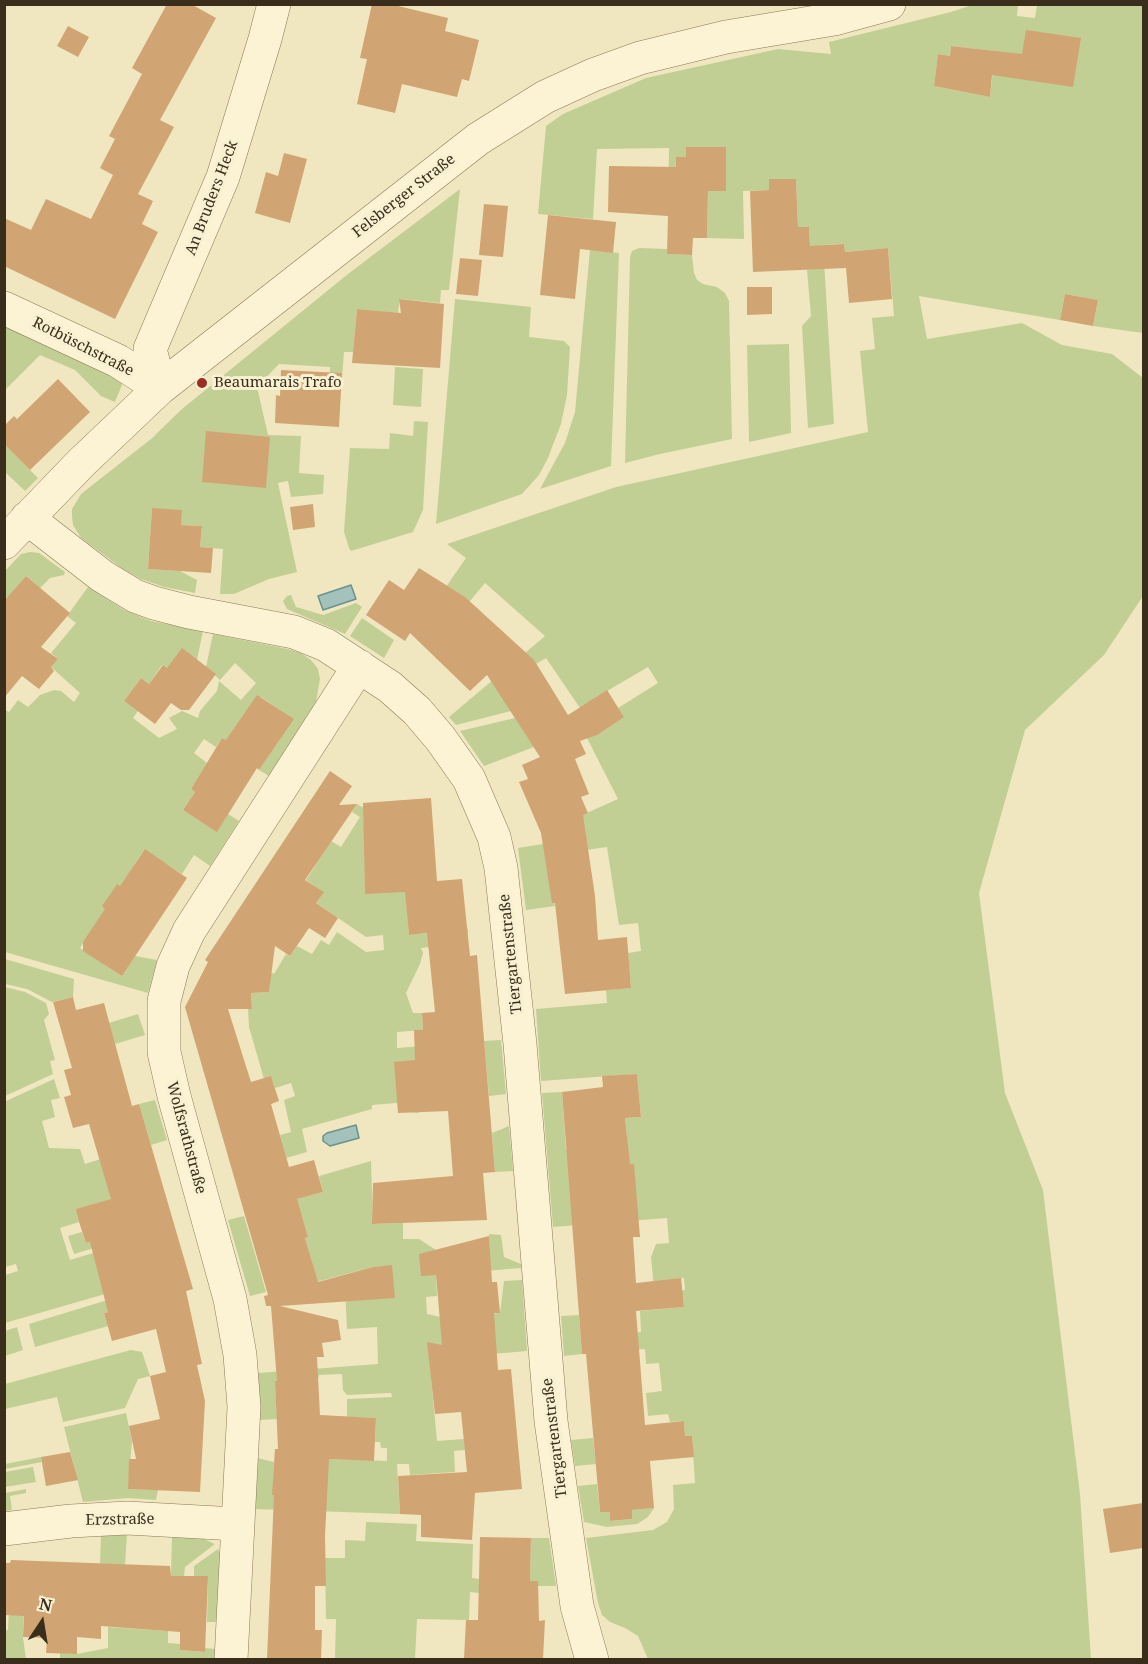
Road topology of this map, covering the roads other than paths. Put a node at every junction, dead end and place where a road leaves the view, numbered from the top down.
1 (274, 4) edge
2 (889, 4) edge
3 (4, 308) edge
4 (160, 388) junction
5 (27, 518) junction
6 (4, 543) edge
7 (359, 666) junction
8 (236, 1524) junction
9 (4, 1529) edge
10 (231, 1659) edge
11 (592, 1659) edge

1 - 4 street, An Bruders Heck
2 - 4 street, Felsberger Straße
3 - 4 street, Rotbüschstraße
4 - 5 street, Felsberger Straße
5 - 6 street, Felsberger Straße
5 - 7 street, Tiergartenstraße
7 - 8 street, Wolfsrathstraße
7 - 11 street, Tiergartenstraße
8 - 9 street, Erzstraße
8 - 10 street, Wolfsrathstraße

